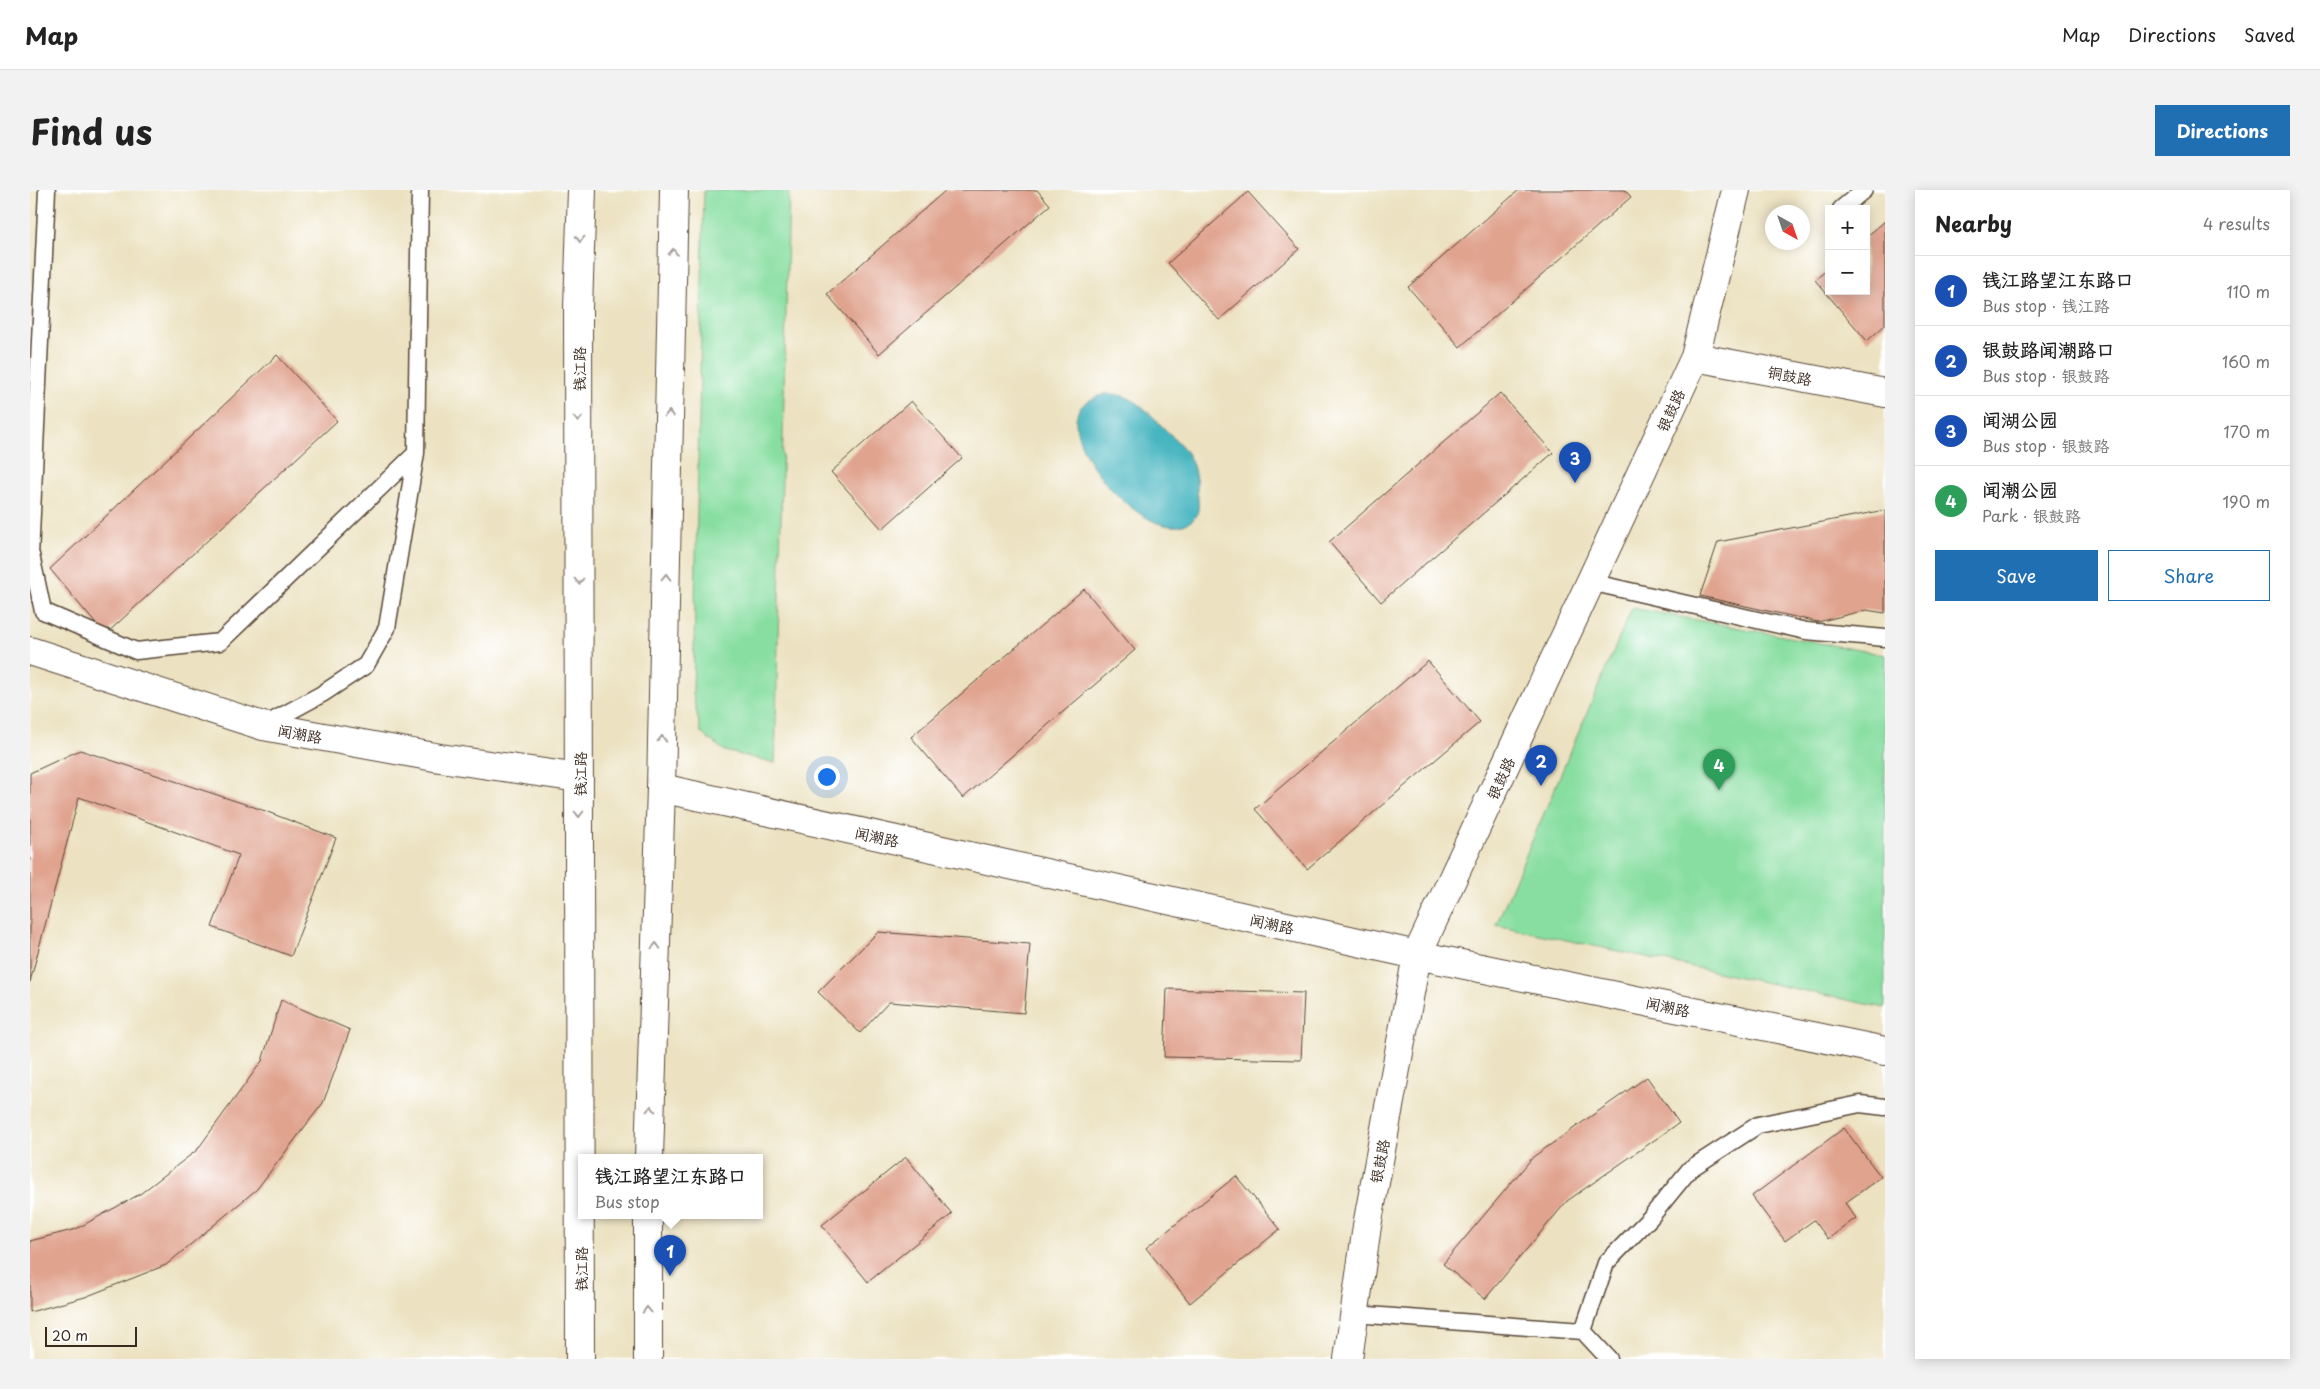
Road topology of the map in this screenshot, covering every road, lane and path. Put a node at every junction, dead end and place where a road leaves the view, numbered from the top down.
1 (48, 190) edge
2 (420, 190) edge
3 (582, 190) edge
4 (674, 190) edge
5 (1736, 190) edge
6 (1864, 190) edge
7 (1846, 205) edge
8 (1695, 357) junction
9 (1885, 393) edge
10 (416, 453) junction
11 (31, 556) edge
12 (1590, 582) junction
13 (1885, 638) edge
14 (30, 651) edge
15 (263, 726) junction
16 (579, 778) junction
17 (661, 788) junction
18 (1417, 955) junction
19 (1885, 1051) edge
20 (1885, 1107) edge
21 (580, 1154) edge
22 (649, 1154) edge
23 (580, 1219) edge
24 (648, 1219) edge
25 (1355, 1314) junction
26 (1583, 1331) junction
27 (580, 1359) edge
28 (648, 1359) edge
29 (1348, 1359) edge
30 (1609, 1359) edge

1 - 11 lane
2 - 10 lane
3 -> 16 street, 钱江路
17 -> 4 street
5 - 8 street, 银鼓路
6 - 7 lane
8 - 9 street, 铜鼓路
8 - 12 street, 银鼓路
10 - 11 lane
10 - 15 lane
12 - 13 lane
12 - 18 street, 银鼓路
14 - 15 street, 闻潮路
15 - 16 street, 闻潮路
16 -> 21 street, 钱江路
17 - 18 street, 闻潮路
22 -> 17 street
18 - 19 street, 闻潮路
18 - 25 street, 银鼓路
20 - 26 lane
23 -> 27 street, 钱江路
28 -> 24 street
25 - 26 lane
25 - 29 street, 银鼓路
26 - 30 lane

